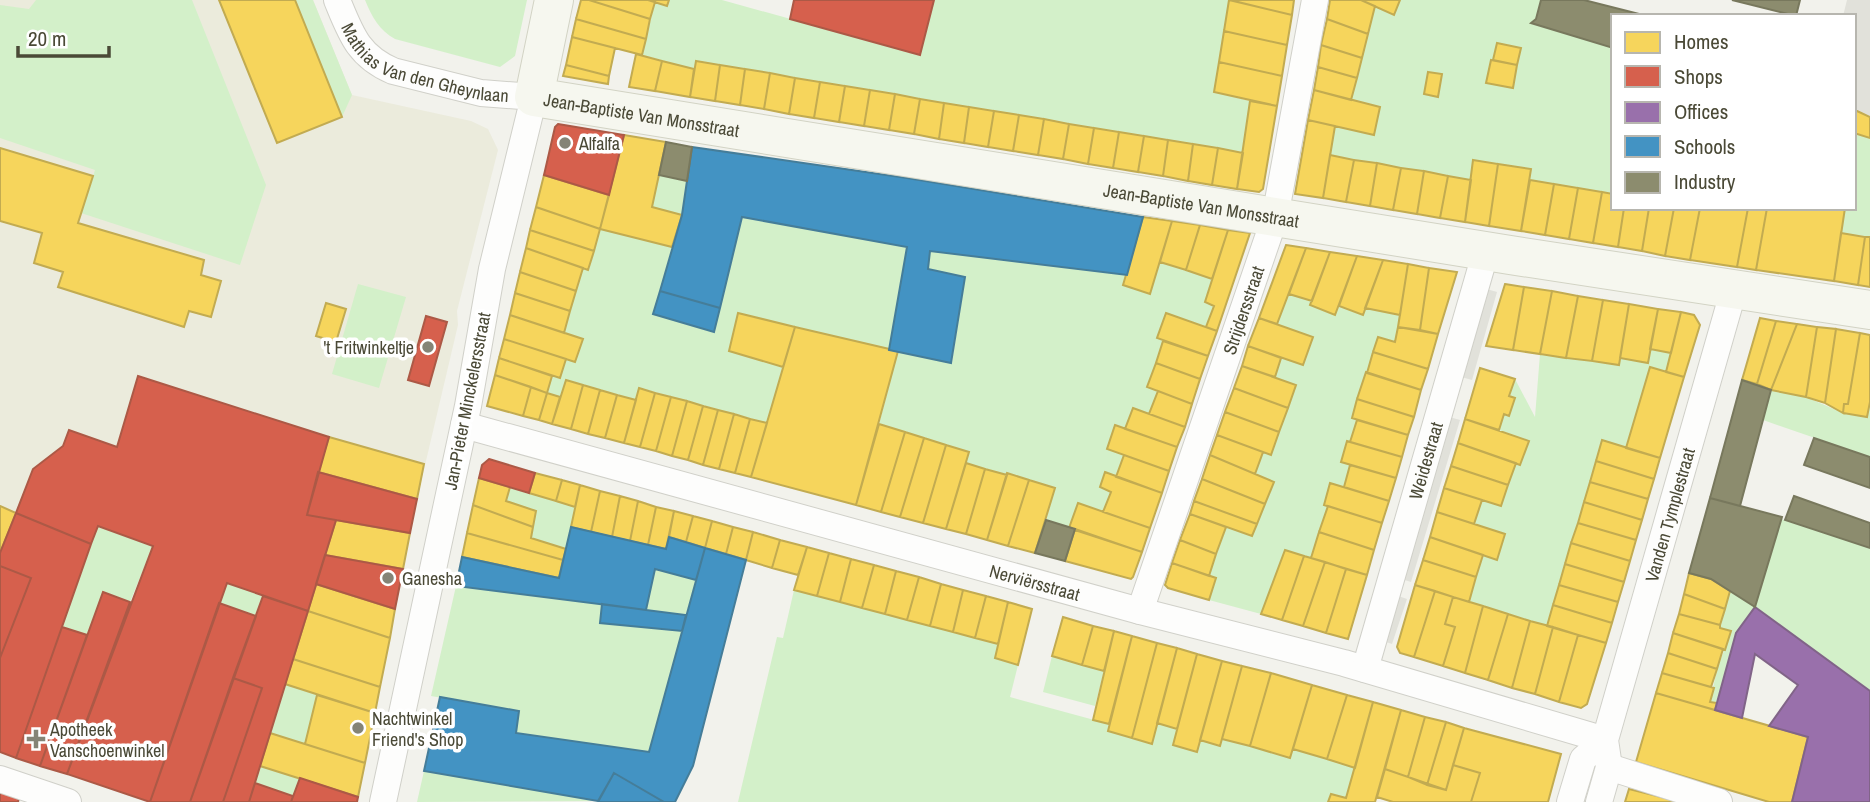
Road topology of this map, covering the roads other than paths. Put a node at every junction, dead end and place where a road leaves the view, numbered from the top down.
1 (337, 0) edge
2 (554, 0) edge
3 (1315, 0) edge
4 (534, 97) junction
5 (1275, 217) junction
6 (1486, 251) junction
7 (1734, 289) junction
8 (1870, 310) edge
9 (464, 425) junction
10 (1140, 611) junction
11 (1365, 669) junction
12 (1605, 740) junction
13 (1609, 767) junction
14 (0, 779) edge
15 (68, 802) edge
16 (383, 802) edge
17 (1570, 802) edge
18 (1599, 802) edge
19 (1719, 802) edge

1 - 4 street, Mathias Van den Gheynlaan
2 - 4 street, Jan-Pieter Minckelersstraat
3 - 5 street, Strijdersstraat
4 - 5 street, Jean-Baptiste Van Monsstraat
4 - 9 street, Jan-Pieter Minckelersstraat
5 - 6 street, Jean-Baptiste Van Monsstraat
5 - 10 street, Strijdersstraat
6 - 7 street, Jean-Baptiste Van Monsstraat
6 - 11 street, Weidestraat
7 - 8 street, Jean-Baptiste Van Monsstraat
7 - 12 street, Vanden Tymplestraat
9 - 10 street, Nerviërsstraat
9 - 16 street, Jan-Pieter Minckelersstraat
10 - 11 street, Nerviërsstraat
11 - 12 street, Nerviërsstraat
12 - 13 street, Vanden Tymplestraat
12 - 17 street, Vanden Tymplestraat
13 - 18 street, Vanden Tymplestraat
13 - 19 street
14 - 15 street

